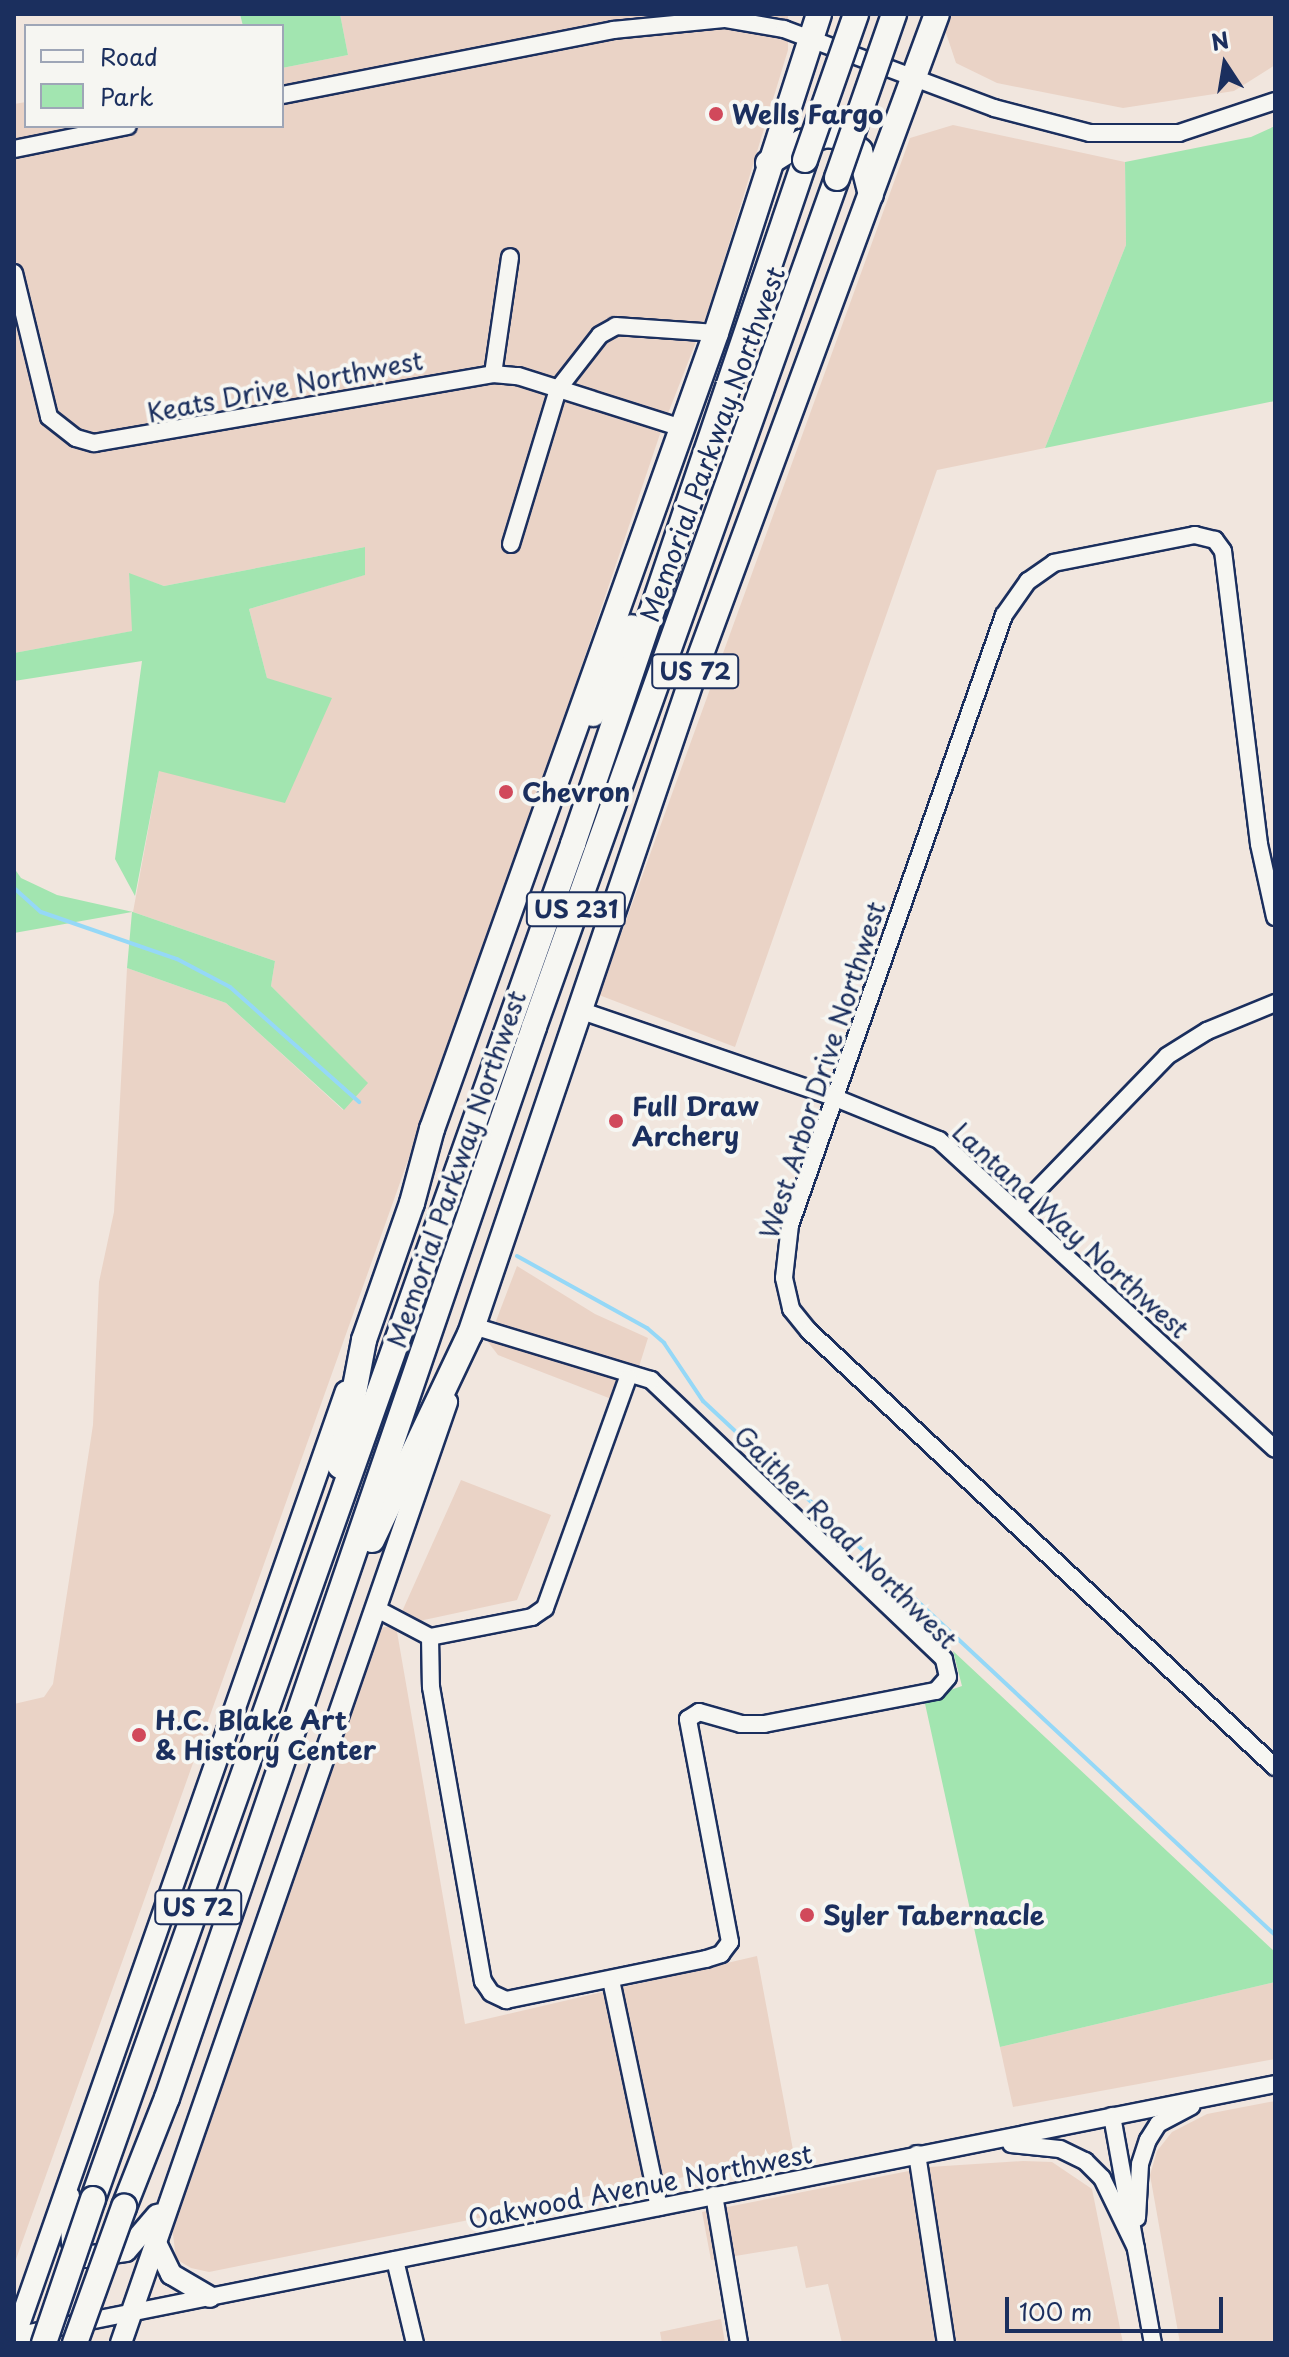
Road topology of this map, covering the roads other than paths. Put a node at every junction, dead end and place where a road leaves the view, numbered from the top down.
1 (819, 14) edge
2 (856, 14) edge
3 (894, 14) edge
4 (937, 14) edge
5 (810, 38) junction
6 (914, 80) junction
7 (284, 95) edge
8 (1275, 101) edge
9 (118, 128) edge
10 (14, 149) edge
11 (768, 163) junction
12 (872, 197) junction
13 (510, 257) dead end
14 (14, 273) edge
15 (716, 333) junction
16 (493, 374) junction
17 (558, 389) junction
18 (679, 427) junction
19 (511, 544) dead end
20 (666, 570) junction
21 (559, 774) junction
22 (1275, 917) edge
23 (1275, 1003) edge
24 (582, 1011) junction
25 (833, 1097) junction
26 (1018, 1210) junction
27 (471, 1330) junction
28 (364, 1340) junction
29 (628, 1377) junction
30 (1275, 1449) edge
31 (377, 1609) junction
32 (303, 1615) junction
33 (430, 1637) junction
34 (323, 1643) junction
35 (1275, 1767) edge
36 (611, 1980) junction
37 (1275, 2084) edge
38 (1215, 2096) junction
39 (1112, 2116) junction
40 (954, 2147) junction
41 (917, 2154) junction
42 (72, 2176) junction
43 (170, 2194) junction
44 (714, 2195) junction
45 (659, 2207) junction
46 (155, 2241) junction
47 (1136, 2248) junction
48 (395, 2260) junction
49 (210, 2297) junction
50 (131, 2313) junction
51 (14, 2337) edge
52 (44, 2343) edge
53 (75, 2343) edge
54 (121, 2343) edge
55 (415, 2343) edge
56 (739, 2343) edge
57 (946, 2343) edge
58 (1153, 2343) edge

1 - 5 highway, US 72
2 - 20 highway, Memorial Parkway Northwest / US 231, bridge
3 - 34 highway, Memorial Parkway Northwest / US 231, bridge
4 - 6 highway, US 72
5 - 6 street
5 - 7 street
5 - 11 highway, US 72
6 - 8 street
6 - 12 highway, US 72
9 - 10 street
11 - 12 highway
11 - 15 highway, US 72
12 - 24 highway, US 72
13 - 16 street
14 - 16 street, Keats Drive Northwest
15 - 17 street
15 - 18 highway, US 72
16 - 17 street, Keats Drive Northwest
17 - 18 street, Keats Drive Northwest
17 - 19 street
18 - 21 highway, US 72
20 - 21 highway
20 - 32 highway, Memorial Parkway Northwest / US 231
21 - 28 highway, US 72
22 - 25 street, West Arbor Drive Northwest
23 - 26 street
24 - 25 street, Lantana Way Northwest
24 - 27 highway, US 72
25 - 26 street, Lantana Way Northwest
25 - 35 street, West Arbor Drive Northwest
26 - 30 street, Lantana Way Northwest
27 - 29 street, Gaither Road Northwest
27 - 31 main road
27 - 34 highway, US 72
28 - 32 highway, US 72
28 - 42 main road
29 - 33 street
29 - 36 street, Gaither Road Northwest
31 - 33 street
31 - 43 main road
32 - 52 highway, Memorial Parkway Northwest / US 72, bridge
33 - 36 street, Gaither Road Northwest
34 - 53 highway, Memorial Parkway Northwest / US 72, bridge
36 - 45 street
37 - 38 street, Oakwood Avenue Northwest
38 - 39 street, Oakwood Avenue Northwest
38 - 47 street
39 - 40 street, Oakwood Avenue Northwest
39 - 47 street
40 - 41 street, Oakwood Avenue Northwest
40 - 47 street
41 - 44 street, Oakwood Avenue Northwest
41 - 57 street
42 - 43 main road
42 - 51 main road
43 - 46 main road
44 - 45 street, Oakwood Avenue Northwest
44 - 56 street
45 - 48 street, Oakwood Avenue Northwest
46 - 49 main road
46 - 50 main road
47 - 58 street
48 - 49 street, Oakwood Avenue Northwest
48 - 55 street
49 - 50 street, Oakwood Avenue Northwest
50 - 51 street, Oakwood Avenue Northwest
50 - 54 main road

